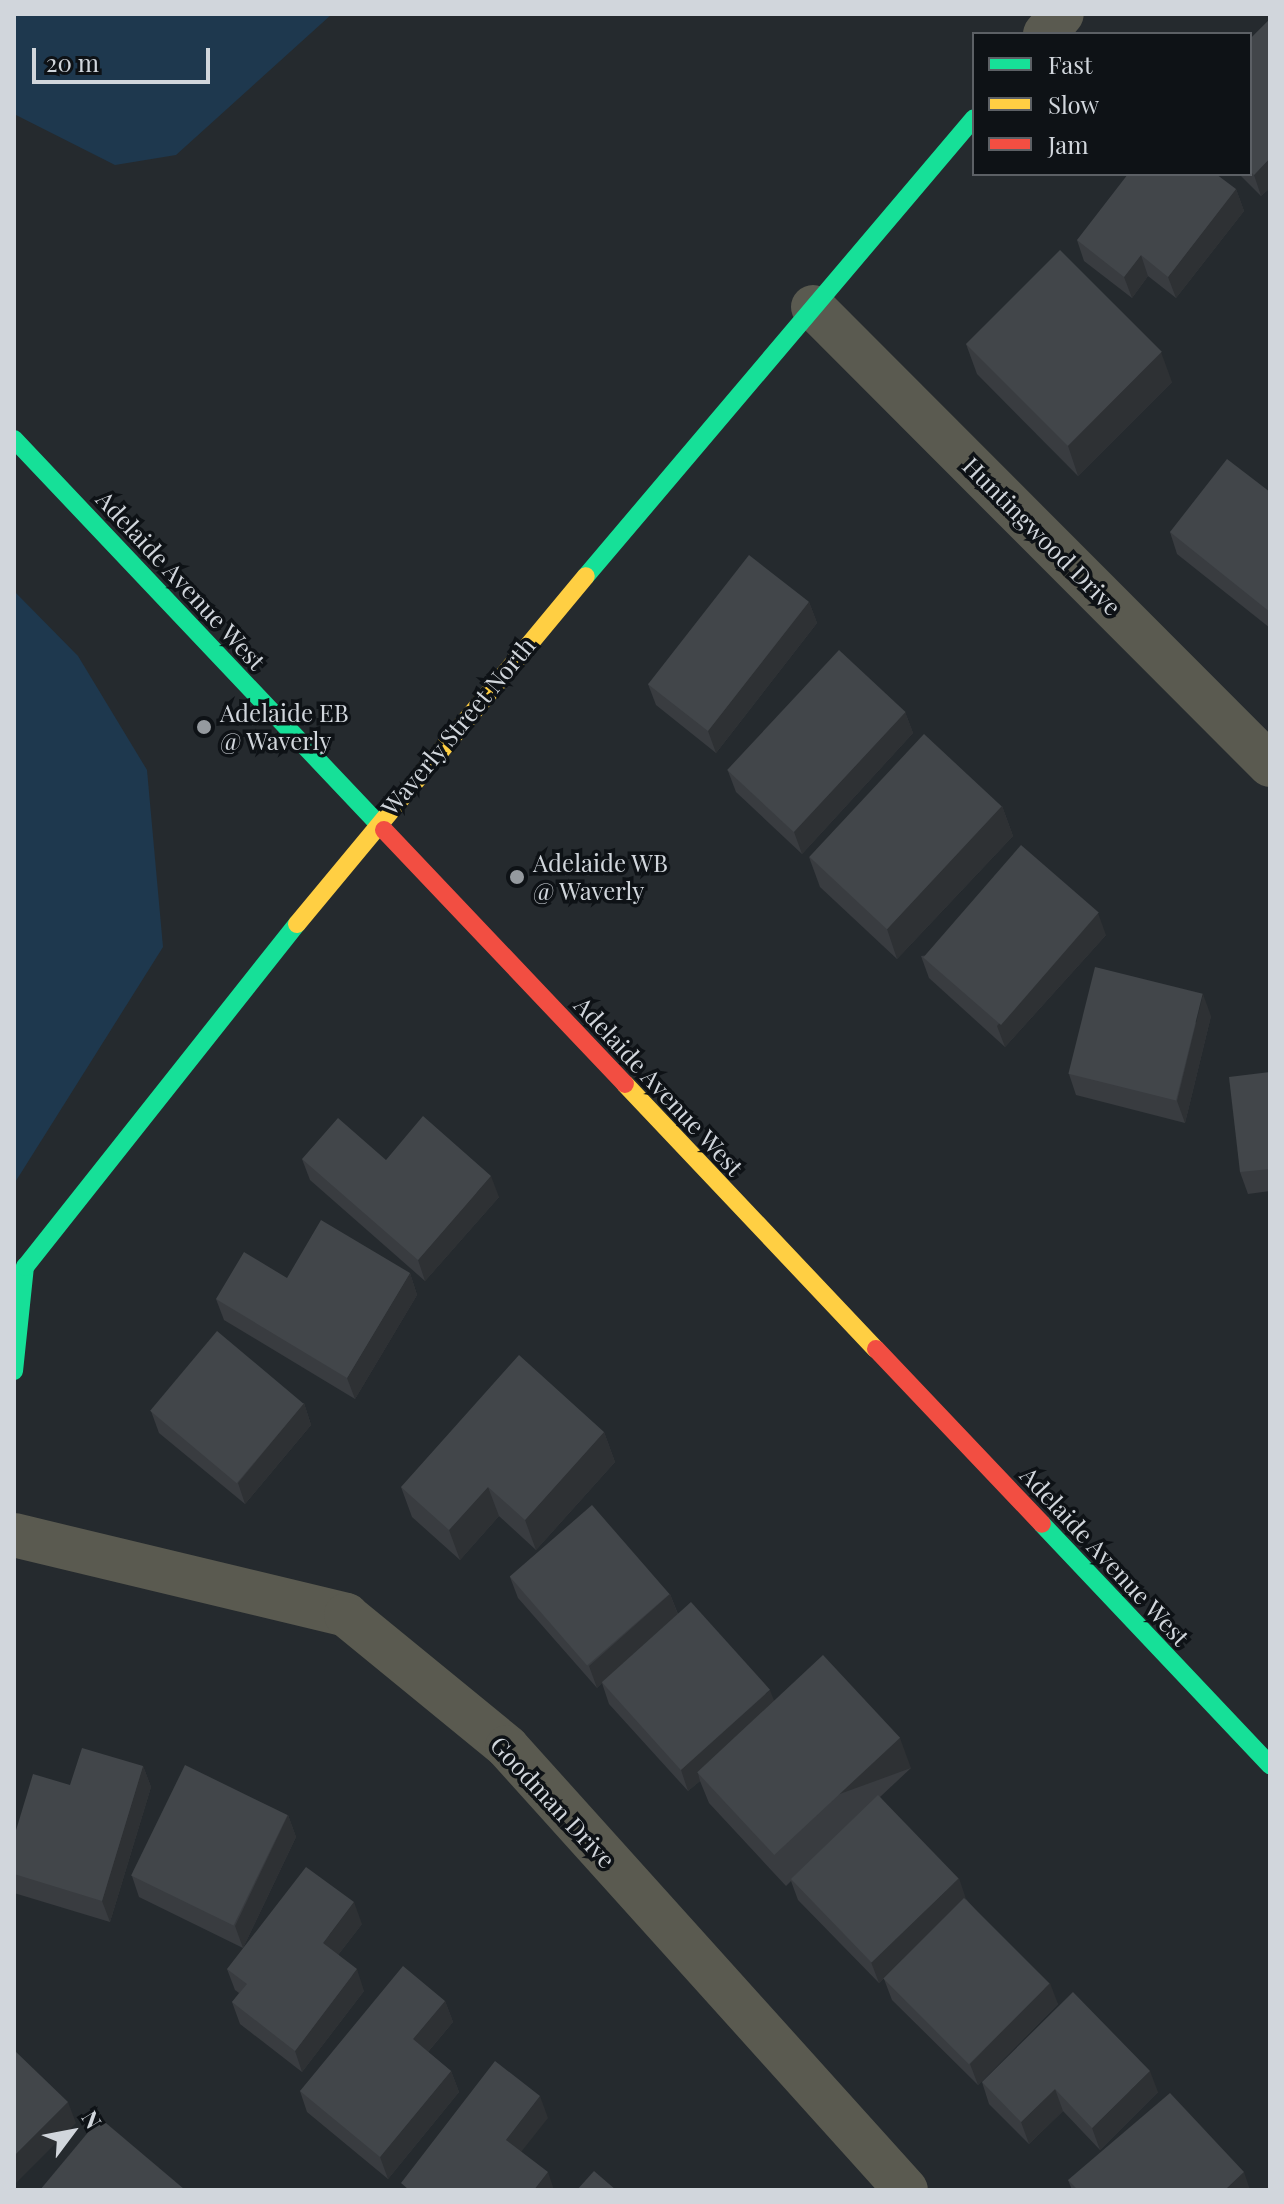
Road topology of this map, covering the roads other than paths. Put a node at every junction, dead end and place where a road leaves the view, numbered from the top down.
1 (1062, 14) edge
2 (1047, 32) edge
3 (972, 120) edge
4 (813, 307) junction
5 (14, 439) edge
6 (1270, 765) edge
7 (377, 823) junction
8 (14, 1371) edge
9 (14, 1535) edge
10 (1270, 1765) edge
11 (906, 2190) edge

1 - 2 street
3 - 4 main road, Waverly Street North
4 - 6 street, Huntingwood Drive
4 - 7 main road, Waverly Street North
5 - 7 main road, Adelaide Avenue West
7 - 8 main road, Waverly Street North
7 - 10 main road, Adelaide Avenue West
9 - 11 street, Goodman Drive

